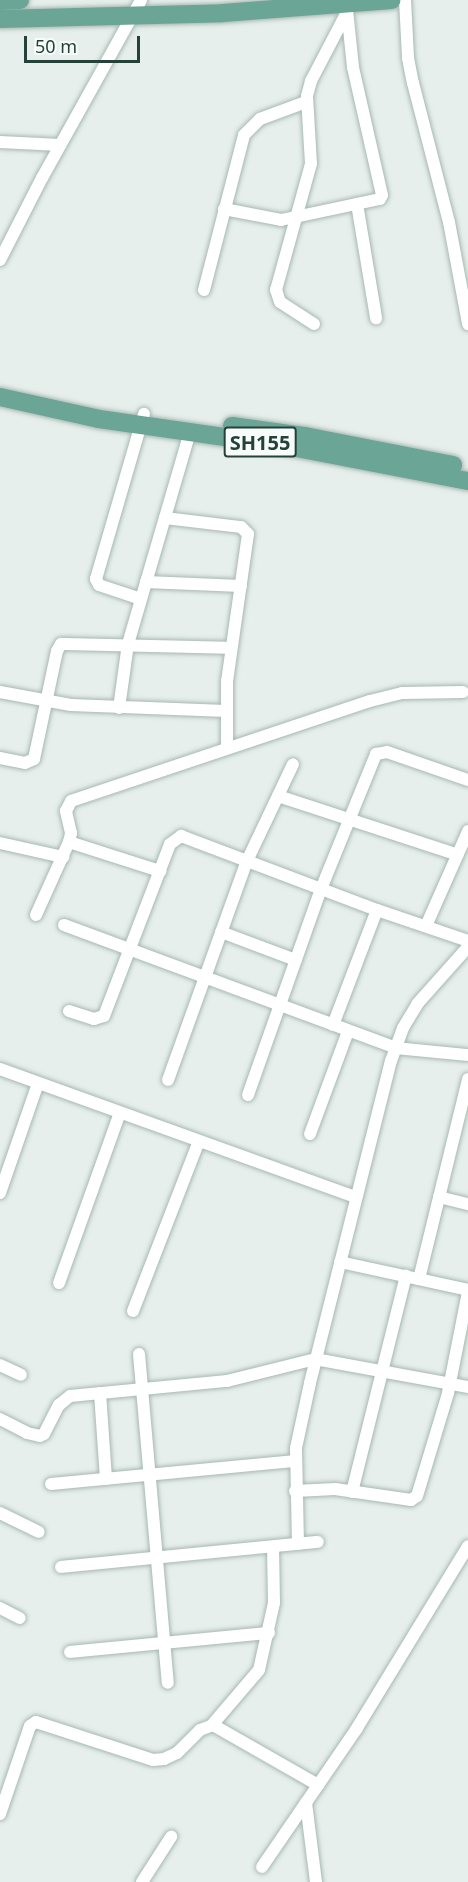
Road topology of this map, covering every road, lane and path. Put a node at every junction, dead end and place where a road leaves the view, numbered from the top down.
1 (20, 0) edge
2 (391, 0) edge
3 (405, 0) edge
4 (0, 1) edge
5 (346, 5) edge
6 (137, 7) edge
7 (0, 19) edge
8 (306, 102) junction
9 (0, 142) edge
10 (60, 145) junction
11 (357, 204) junction
12 (224, 209) junction
13 (295, 219) junction
14 (2, 254) edge
15 (204, 290) dead end
16 (376, 318) dead end
17 (314, 324) dead end
18 (468, 324) edge
19 (4, 393) edge
20 (143, 419) junction
21 (190, 432) junction
22 (468, 468) edge
23 (468, 481) edge
24 (165, 518) junction
25 (146, 582) junction
26 (241, 586) junction
27 (141, 599) junction
28 (128, 644) junction
29 (231, 648) junction
30 (0, 692) edge
31 (463, 692) dead end
32 (48, 700) junction
33 (119, 708) junction
34 (226, 711) junction
35 (227, 748) junction
36 (0, 758) edge
37 (293, 764) dead end
38 (468, 780) edge
39 (278, 796) junction
40 (348, 819) junction
41 (468, 831) edge
42 (69, 842) junction
43 (0, 843) edge
44 (458, 855) junction
45 (63, 857) junction
46 (247, 861) junction
47 (160, 871) junction
48 (321, 890) junction
49 (377, 910) junction
50 (36, 915) dead end
51 (64, 925) dead end
52 (426, 926) junction
53 (221, 932) junction
54 (468, 941) edge
55 (468, 947) edge
56 (130, 950) junction
57 (296, 960) junction
58 (204, 977) junction
59 (280, 1005) junction
60 (69, 1011) dead end
61 (333, 1025) junction
62 (348, 1031) junction
63 (396, 1048) junction
64 (468, 1055) edge
65 (0, 1069) edge
66 (468, 1079) edge
67 (168, 1080) dead end
68 (39, 1083) junction
69 (248, 1095) dead end
70 (120, 1113) junction
71 (310, 1134) dead end
72 (199, 1141) junction
73 (0, 1193) edge
74 (356, 1197) junction
75 (439, 1197) junction
76 (468, 1204) edge
77 (340, 1262) junction
78 (406, 1276) junction
79 (419, 1280) junction
80 (59, 1282) dead end
81 (468, 1291) edge
82 (133, 1311) dead end
83 (140, 1354) dead end
84 (315, 1359) junction
85 (0, 1365) edge
86 (384, 1371) junction
87 (21, 1375) dead end
88 (450, 1384) junction
89 (468, 1387) edge
90 (143, 1390) junction
91 (100, 1393) junction
92 (0, 1419) edge
93 (296, 1461) junction
94 (150, 1474) junction
95 (106, 1479) junction
96 (51, 1484) dead end
97 (296, 1491) junction
98 (352, 1492) junction
99 (0, 1513) edge
100 (39, 1532) dead end
101 (318, 1542) dead end
102 (298, 1544) junction
103 (468, 1546) edge
104 (273, 1547) junction
105 (159, 1558) junction
106 (61, 1567) dead end
107 (0, 1608) edge
108 (20, 1618) dead end
109 (269, 1633) junction
110 (165, 1644) junction
111 (70, 1652) dead end
112 (168, 1683) dead end
113 (212, 1725) junction
114 (318, 1785) junction
115 (306, 1803) junction
116 (0, 1814) edge
117 (171, 1837) dead end
118 (262, 1867) dead end
119 (142, 1882) edge
120 (316, 1882) edge

1 - 4 main road
2 - 5 main road
3 - 18 street
5 - 6 main road
5 - 8 street
5 - 11 street
6 - 7 main road
6 - 10 street
8 - 12 street
8 - 13 street
9 - 10 street
10 - 14 street
11 - 13 street
11 - 16 street
12 - 13 street
12 - 15 street
13 - 17 street
19 - 20 main road, SH155
20 - 21 main road, SH155
20 - 22 main road, SH155
20 - 27 street
21 - 23 main road, SH155
21 - 24 street
24 - 25 street
24 - 26 street
25 - 26 street
25 - 27 street
26 - 29 street
27 - 28 street
28 - 29 street
28 - 32 street
28 - 33 street
29 - 34 street
30 - 32 street
31 - 35 street
32 - 33 street
32 - 36 street
33 - 34 street
34 - 35 street
35 - 42 street
37 - 39 street
38 - 40 street
39 - 40 street
39 - 46 street
40 - 44 street
40 - 48 street
41 - 44 street
42 - 45 street
42 - 47 street
43 - 45 street
44 - 52 street
45 - 50 street
46 - 47 street
46 - 48 street
46 - 53 street
47 - 56 street
48 - 49 street
48 - 57 street
49 - 52 street
49 - 61 street
51 - 56 street
52 - 54 street
53 - 57 street
53 - 58 street
55 - 63 street
56 - 58 street
56 - 60 street
57 - 59 street
58 - 59 street
58 - 67 street
59 - 61 street
59 - 69 street
61 - 62 street
62 - 63 street
62 - 71 street
63 - 64 street
63 - 74 street
65 - 68 street
66 - 75 street
68 - 70 street
68 - 73 street
70 - 72 street
70 - 80 street
72 - 74 street
72 - 82 street
74 - 77 street
75 - 76 street
75 - 79 street
77 - 78 street
77 - 84 street
78 - 79 street
78 - 86 street
79 - 81 street
81 - 88 street
83 - 90 street
84 - 86 street
84 - 90 street
84 - 93 street
85 - 87 street
86 - 88 street
86 - 98 street
88 - 89 street
88 - 98 street
90 - 91 street
90 - 94 street
91 - 92 street
91 - 95 street
93 - 94 street
93 - 97 street
94 - 95 street
94 - 105 street
95 - 96 street
97 - 98 street
97 - 102 street
99 - 100 street
101 - 102 street
102 - 104 street
103 - 114 street
104 - 105 street
104 - 109 street
105 - 106 street
105 - 110 street
107 - 108 street
109 - 110 street
109 - 113 street
110 - 111 street
110 - 112 street
113 - 114 street
113 - 116 street
114 - 115 street
115 - 118 street
115 - 120 street
117 - 119 street

